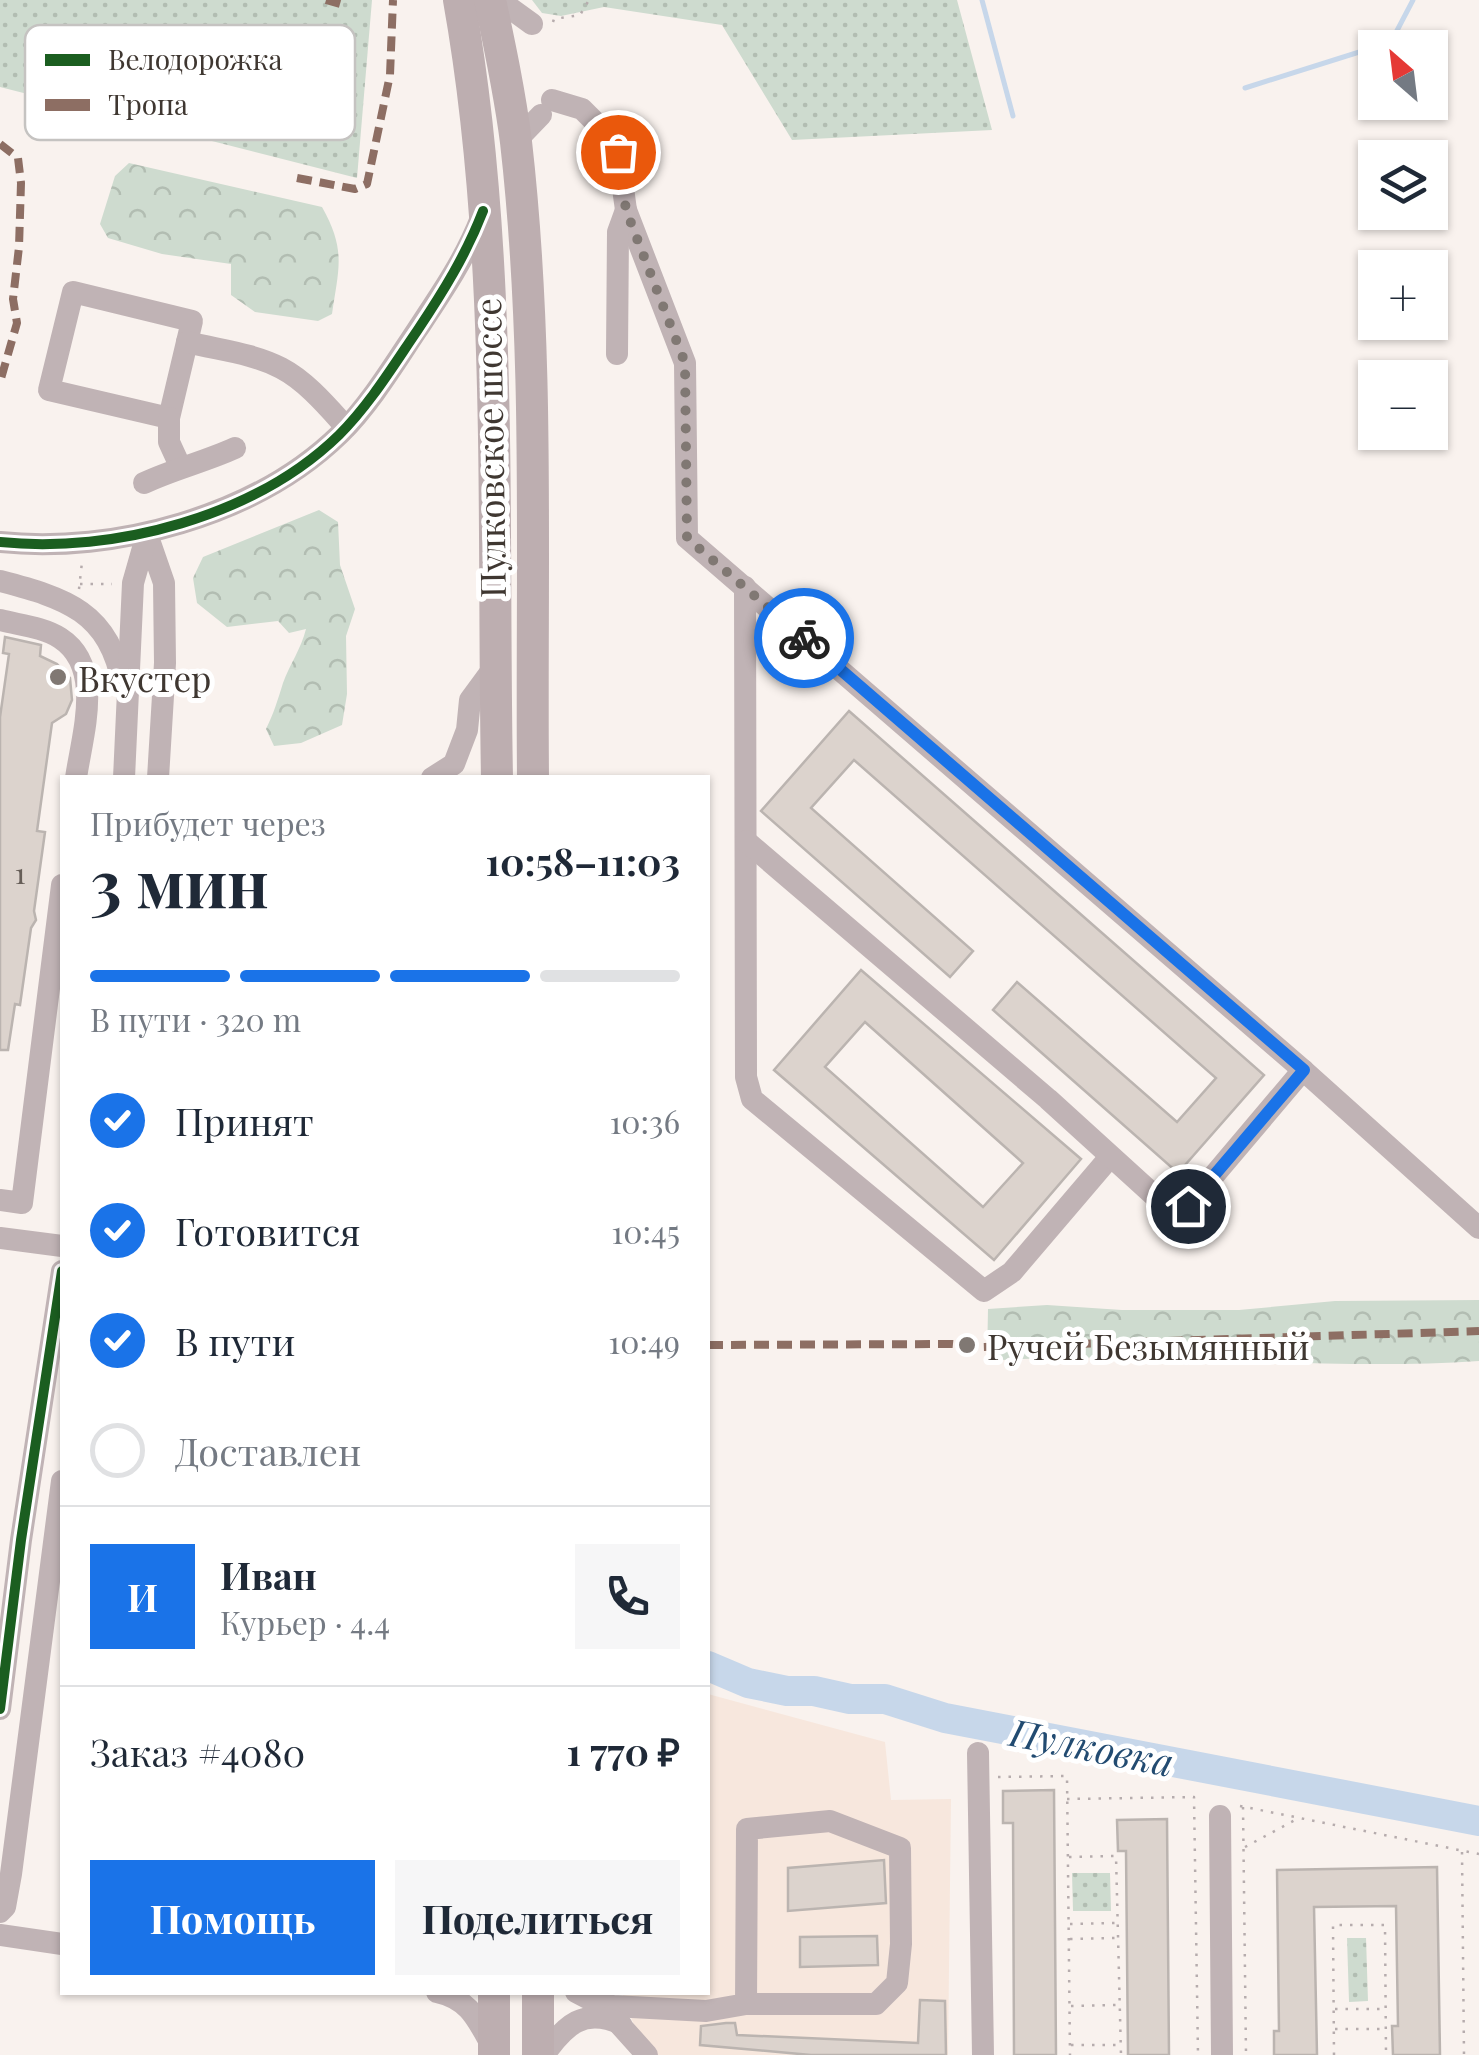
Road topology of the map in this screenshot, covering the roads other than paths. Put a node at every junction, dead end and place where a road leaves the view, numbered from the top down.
1 (458, 0) edge
2 (490, 0) edge
3 (499, 0) edge
4 (542, 25) road end
5 (516, 141) junction
6 (626, 210) junction
7 (483, 211) junction
8 (187, 342) junction
9 (617, 354) dead end
10 (169, 418) junction
11 (346, 427) junction
12 (235, 448) dead end
13 (180, 466) junction
14 (144, 483) dead end
15 (147, 534) junction
16 (0, 542) edge
17 (0, 581) edge
18 (745, 587) junction
19 (0, 620) edge
20 (495, 666) junction
21 (129, 720) junction
22 (76, 775) edge
23 (124, 775) edge
24 (158, 775) edge
25 (437, 775) edge
26 (497, 775) edge
27 (533, 775) edge
28 (746, 841) junction
29 (60, 901) edge
30 (1304, 1070) junction
31 (1110, 1158) junction
32 (0, 1200) edge
33 (1479, 1228) edge
34 (0, 1238) edge
35 (60, 1246) edge
36 (60, 1282) edge
37 (60, 1496) edge
38 (11, 1539) edge
39 (0, 1709) edge
40 (978, 1753) dead end
41 (1223, 1810) road end
42 (2, 1908) edge
43 (0, 1935) edge
44 (60, 1944) edge
45 (448, 1995) edge
46 (494, 1995) edge
47 (538, 1995) edge
48 (580, 1995) edge
49 (664, 2000) edge
50 (746, 2004) junction
51 (606, 2012) junction
52 (494, 2053) edge
53 (541, 2055) edge
54 (647, 2055) edge
55 (984, 2055) edge
56 (1222, 2055) edge

1 - 7 highway, Пулковское шоссе
2 - 5 highway, Пулковское шоссе
3 - 4 street
5 - 6 street
5 - 27 highway, Пулковское шоссе
6 - 9 street
6 - 18 street
7 - 11 street
7 - 20 highway, Пулковское шоссе
8 - 10 street
8 - 10 street
8 - 11 street
10 - 13 street
11 - 15 street
12 - 13 street
13 - 14 street
15 - 16 street
15 - 21 street
15 - 24 street
17 - 21 street
18 - 28 street
18 - 30 street
19 - 22 street
20 - 25 street
20 - 26 highway, Пулковское шоссе
21 - 23 street
28 - 31 street
28 - 31 street
29 - 32 street
30 - 31 street
30 - 33 street
34 - 35 street
36 - 38 street
37 - 42 street
38 - 39 street
40 - 55 street
41 - 56 street
43 - 44 street
45 - 52 street
46 - 52 highway
47 - 53 highway
48 - 51 street
49 - 50 street
49 - 51 street
50 - 50 street
51 - 53 street
51 - 54 street

